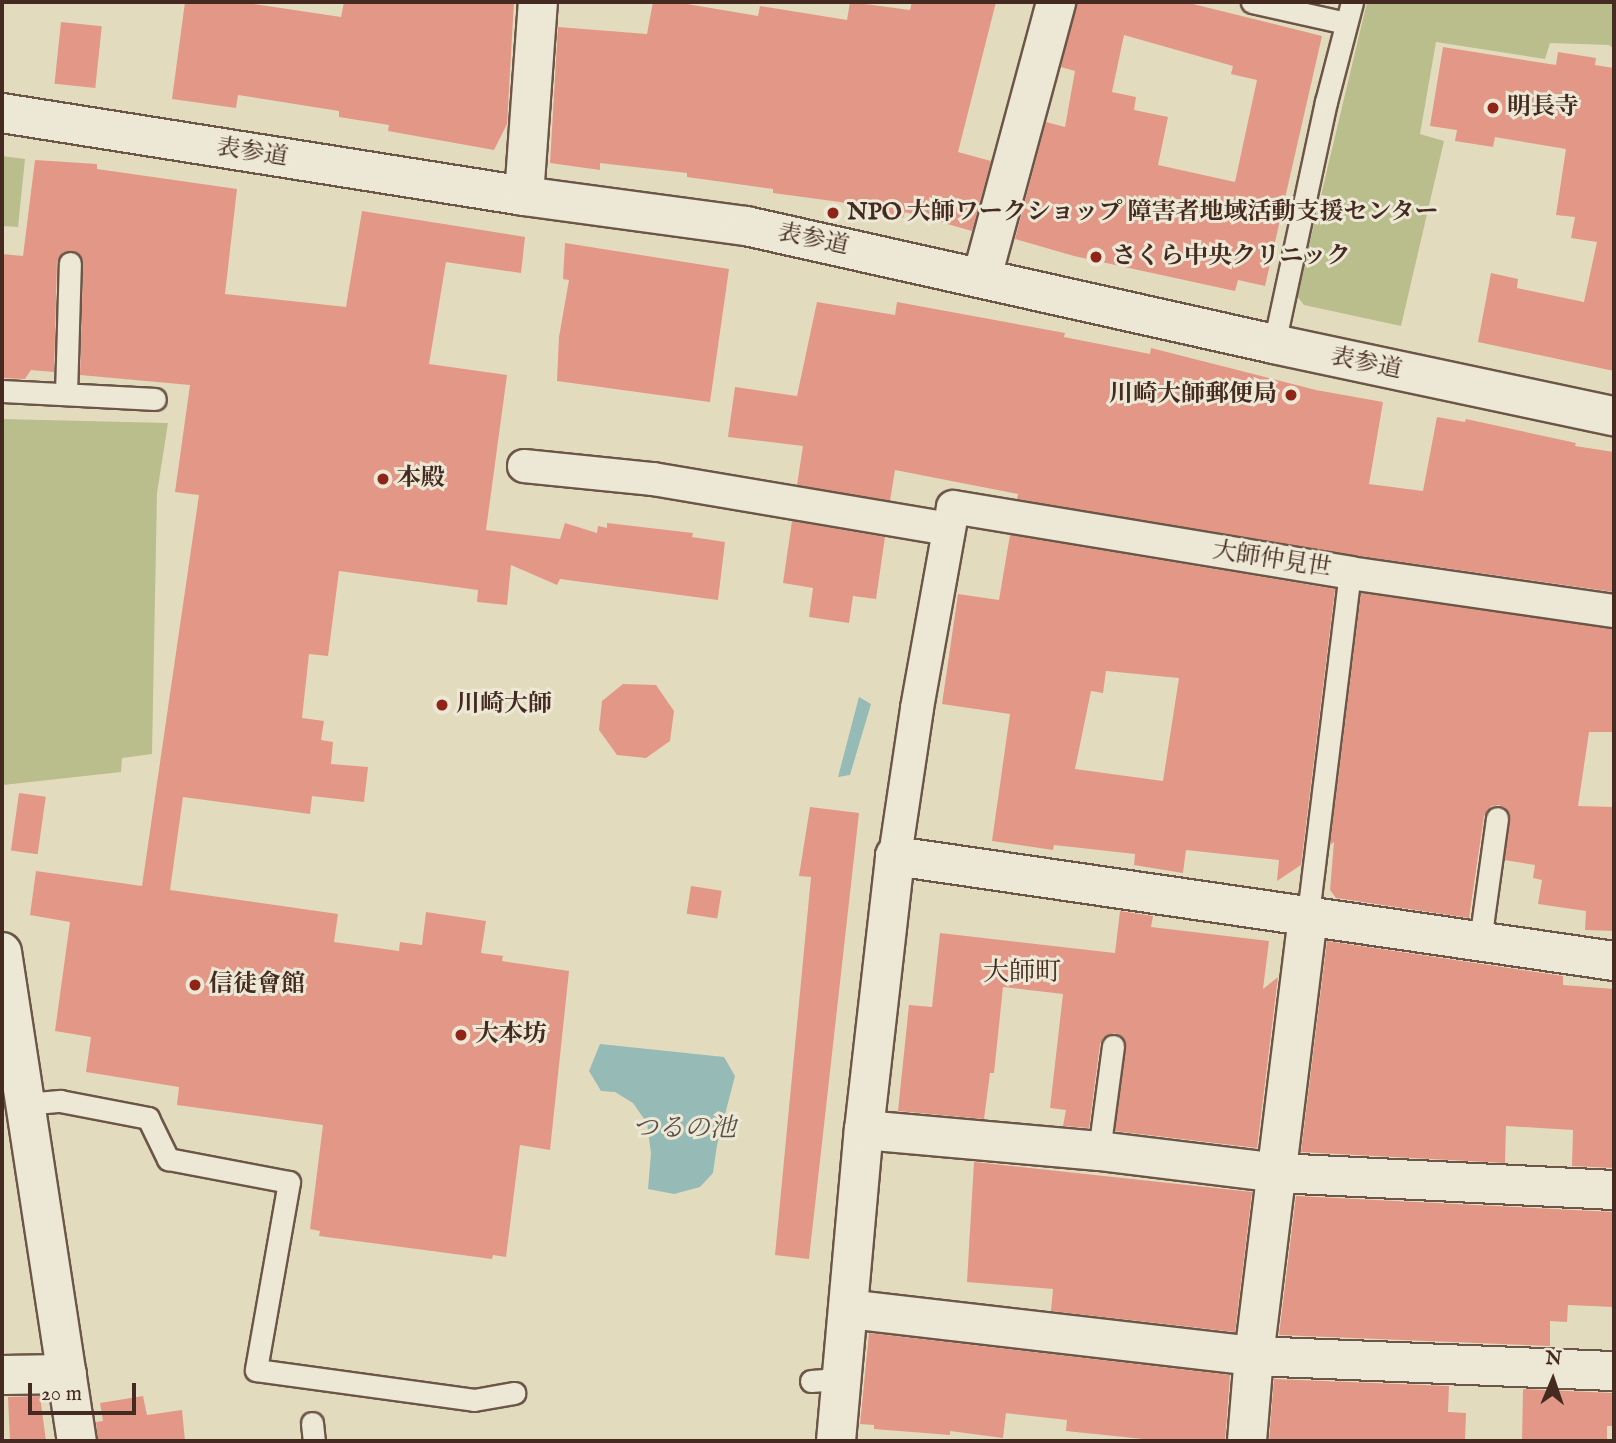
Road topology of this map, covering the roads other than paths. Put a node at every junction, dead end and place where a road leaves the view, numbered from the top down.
1 (538, 2) edge
2 (1056, 2) edge
3 (1252, 2) edge
4 (1352, 2) edge
5 (1346, 23) junction
6 (2, 113) edge
7 (524, 196) junction
8 (70, 263) dead end
9 (982, 277) junction
10 (1274, 344) junction
11 (2, 391) edge
12 (65, 394) junction
13 (155, 399) dead end
14 (1614, 416) edge
15 (524, 466) dead end
16 (948, 529) junction
17 (1350, 573) junction
18 (1614, 611) edge
19 (1497, 818) dead end
20 (895, 856) junction
21 (1308, 914) junction
22 (1480, 941) junction
23 (2, 952) edge
24 (1614, 961) edge
25 (1113, 1046) dead end
26 (13, 1104) edge
27 (864, 1130) junction
28 (1099, 1151) junction
29 (1278, 1173) junction
30 (1614, 1190) edge
31 (848, 1309) junction
32 (1254, 1356) junction
33 (1614, 1371) edge
34 (67, 1374) junction
35 (2, 1375) edge
36 (514, 1393) dead end
37 (77, 1441) edge
38 (836, 1441) edge
39 (1247, 1441) edge

1 - 7 street
2 - 9 street
3 - 5 lane
4 - 5 lane
5 - 10 lane
6 - 7 street, 表参道
7 - 9 street, 表参道
8 - 12 lane
9 - 10 street, 表参道
10 - 14 street, 表参道
11 - 12 lane
12 - 13 lane
15 - 16 street
16 - 17 street, 大師仲見世
16 - 20 street
17 - 18 street, 大師仲見世
17 - 21 lane
19 - 22 lane
20 - 21 street
20 - 27 street
21 - 22 street
21 - 29 street
22 - 24 street
23 - 26 street
25 - 28 lane
26 - 34 street
26 - 36 lane
27 - 28 street
27 - 31 street
28 - 29 street
29 - 30 street
29 - 32 street
31 - 32 street
31 - 38 street
32 - 33 street
32 - 39 street
34 - 35 street
34 - 37 street

